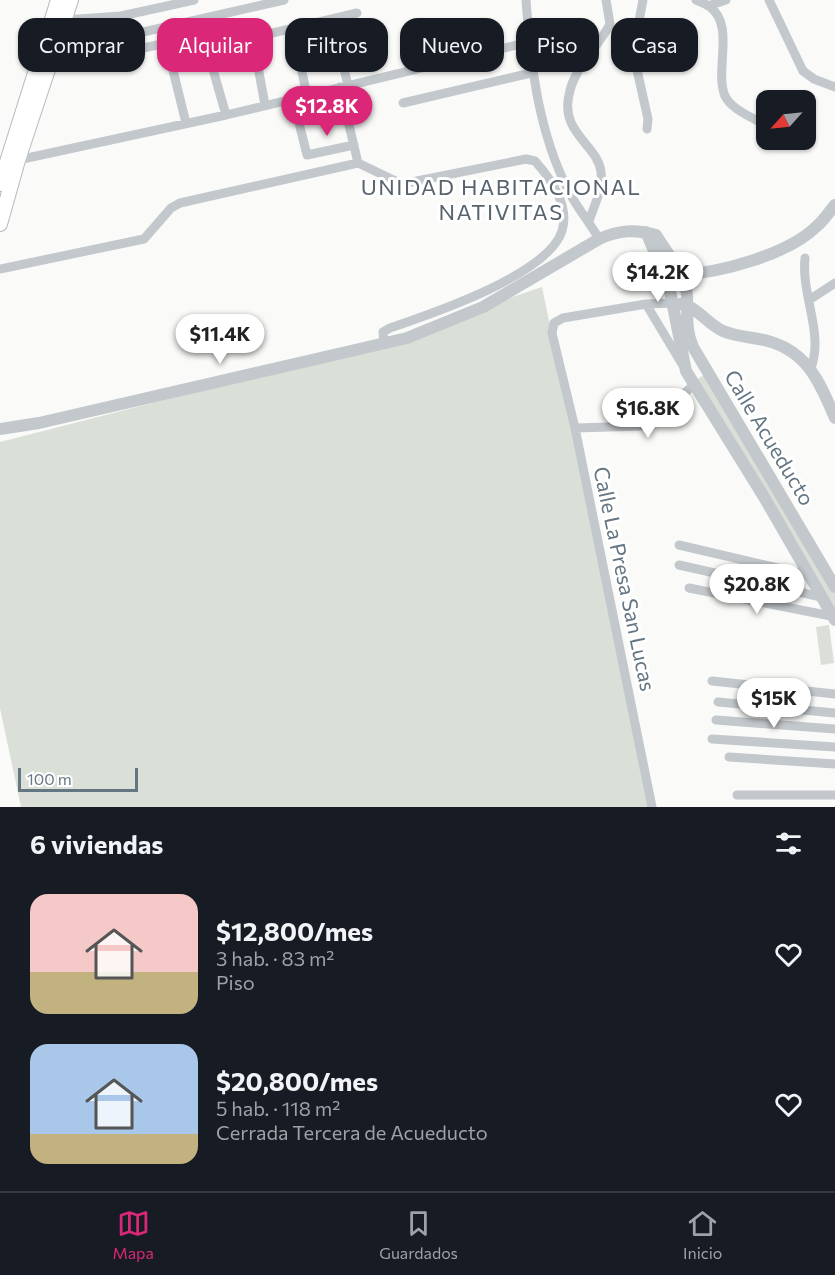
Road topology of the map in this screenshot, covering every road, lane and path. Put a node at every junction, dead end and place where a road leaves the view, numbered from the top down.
1 (58, 0) edge
2 (71, 0) edge
3 (194, 0) edge
4 (284, 0) edge
5 (526, 0) edge
6 (606, 0) edge
7 (643, 0) edge
8 (696, 0) edge
9 (726, 0) edge
10 (769, 0) edge
11 (708, 6) junction
12 (357, 13) dead end
13 (65, 18) edge
14 (93, 18) edge
15 (527, 18) edge
16 (145, 32) edge
17 (273, 33) edge
18 (516, 45) edge
19 (48, 72) edge
20 (173, 72) edge
21 (214, 72) edge
22 (259, 72) edge
23 (302, 72) edge
24 (341, 72) edge
25 (531, 73) joint
26 (344, 86) junction
27 (835, 87) edge
28 (307, 95) junction
29 (293, 99) junction
30 (404, 103) dead end
31 (265, 105) junction
32 (226, 115) junction
33 (756, 120) edge
34 (186, 123) junction
35 (646, 129) dead end
36 (354, 144) junction
37 (18, 160) junction
38 (358, 163) junction
39 (0, 184) edge
40 (835, 205) edge
41 (589, 221) junction
42 (0, 224) edge
43 (599, 239) junction
44 (805, 258) dead end
45 (666, 264) junction
46 (0, 269) edge
47 (698, 274) junction
48 (679, 275) junction
49 (835, 283) edge
50 (687, 299) junction
51 (808, 300) junction
52 (673, 303) junction
53 (646, 304) junction
54 (384, 343) junction
55 (703, 367) junction
56 (811, 368) junction
57 (690, 378) junction
58 (835, 418) edge
59 (575, 428) junction
60 (0, 429) edge
61 (679, 545) dead end
62 (679, 565) dead end
63 (808, 574) junction
64 (835, 586) edge
65 (689, 588) dead end
66 (821, 597) junction
67 (833, 618) edge
68 (712, 681) dead end
69 (835, 694) edge
70 (718, 702) dead end
71 (835, 713) edge
72 (716, 720) dead end
73 (835, 729) edge
74 (712, 738) dead end
75 (835, 747) edge
76 (729, 757) dead end
77 (835, 764) edge
78 (736, 795) dead end
79 (835, 795) edge
80 (652, 807) edge

1 - 39 main road
2 - 13 main road
3 - 14 street
4 - 16 street
5 - 15 street
6 - 41 street
7 - 35 street
8 - 11 street
9 - 11 street
10 - 27 street
11 - 33 street
12 - 17 street
18 - 26 street
19 - 37 main road
20 - 34 street
21 - 32 street
22 - 31 street
23 - 28 street
24 - 26 street
25 - 30 street
25 - 41 street
26 - 28 street
26 - 36 street
28 - 29 street
29 - 31 street
29 - 36 street
31 - 32 street
32 - 34 street
34 - 37 street
36 - 38 street
37 - 42 main road
38 - 46 street
38 - 54 street
40 - 47 street
41 - 43 street
43 - 45 street, Calle Acueducto
43 - 54 street
44 - 51 street
45 - 48 street
45 - 52 street, Calle Acueducto
47 - 48 street
47 - 50 street
48 - 50 street
49 - 51 street
50 - 52 street
50 - 55 street, Calle Acueducto
50 - 56 street
51 - 56 street
52 - 53 street
52 - 57 street, Calle Acueducto
53 - 57 street, Calle Acueducto
53 - 59 street, Calle La Presa San Lucas
54 - 60 street
55 - 57 street
55 - 64 street, Calle Acueducto
56 - 58 street
57 - 59 street
57 - 63 street, Calle Acueducto
59 - 80 street, Calle La Presa San Lucas
61 - 63 street
62 - 66 street
63 - 66 street, Calle Acueducto
65 - 67 street
66 - 67 street, Calle Acueducto
68 - 69 street
70 - 71 street
72 - 73 street
74 - 75 street
76 - 77 street
78 - 79 street

